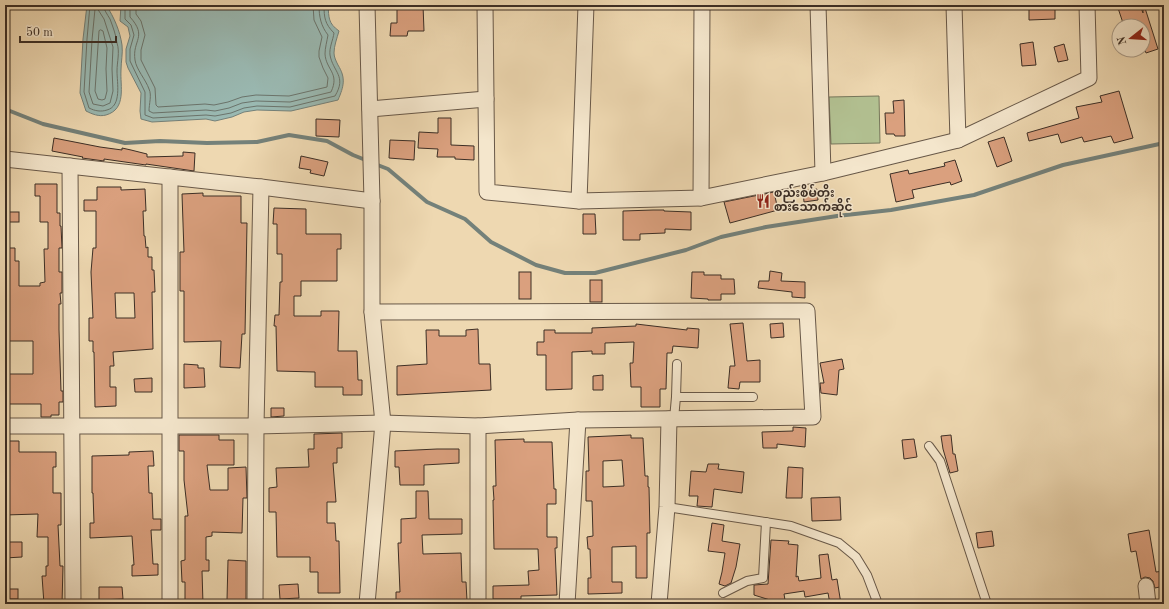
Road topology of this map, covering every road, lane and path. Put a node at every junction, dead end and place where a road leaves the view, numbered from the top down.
1 (367, 5) edge
2 (485, 5) edge
3 (586, 5) edge
4 (702, 5) edge
5 (818, 5) edge
6 (954, 5) edge
7 (1087, 5) edge
8 (486, 99) junction
9 (370, 109) junction
10 (958, 140) junction
11 (5, 159) edge
12 (70, 166) junction
13 (823, 173) junction
14 (170, 177) junction
15 (261, 187) junction
16 (701, 198) junction
17 (372, 201) junction
18 (579, 201) junction
19 (372, 312) junction
20 (676, 364) dead end
21 (676, 397) junction
22 (753, 397) dead end
23 (671, 419) junction
24 (578, 420) junction
25 (383, 423) junction
26 (5, 426) edge
27 (72, 426) junction
28 (170, 426) junction
29 (256, 426) junction
30 (478, 426) junction
31 (929, 446) dead end
32 (667, 507) junction
33 (766, 522) junction
34 (1146, 586) dead end
35 (723, 593) dead end
36 (73, 604) edge
37 (170, 604) edge
38 (255, 604) edge
39 (367, 604) edge
40 (478, 604) edge
41 (567, 604) edge
42 (659, 604) edge
43 (878, 604) edge
44 (987, 604) edge
45 (1148, 604) edge

1 - 9 street
2 - 8 street
3 - 18 street
4 - 16 street
5 - 13 street
6 - 10 street
7 - 10 street
8 - 9 street
8 - 18 street
9 - 17 street
10 - 13 street
11 - 12 street
12 - 14 street
12 - 27 street
13 - 16 street
14 - 15 street
14 - 28 street
15 - 17 street
15 - 29 street
16 - 18 street
17 - 19 street
19 - 23 street
19 - 25 street
20 - 21 lane
21 - 22 lane
21 - 23 lane
23 - 24 street
23 - 32 street
24 - 30 street
24 - 41 street
25 - 29 street
25 - 30 street
25 - 39 street
26 - 27 street
27 - 28 street
27 - 36 street
28 - 29 street
28 - 37 street
29 - 38 street
30 - 40 street
31 - 44 lane
32 - 33 lane
32 - 42 street
33 - 35 lane
33 - 43 lane
34 - 45 street

